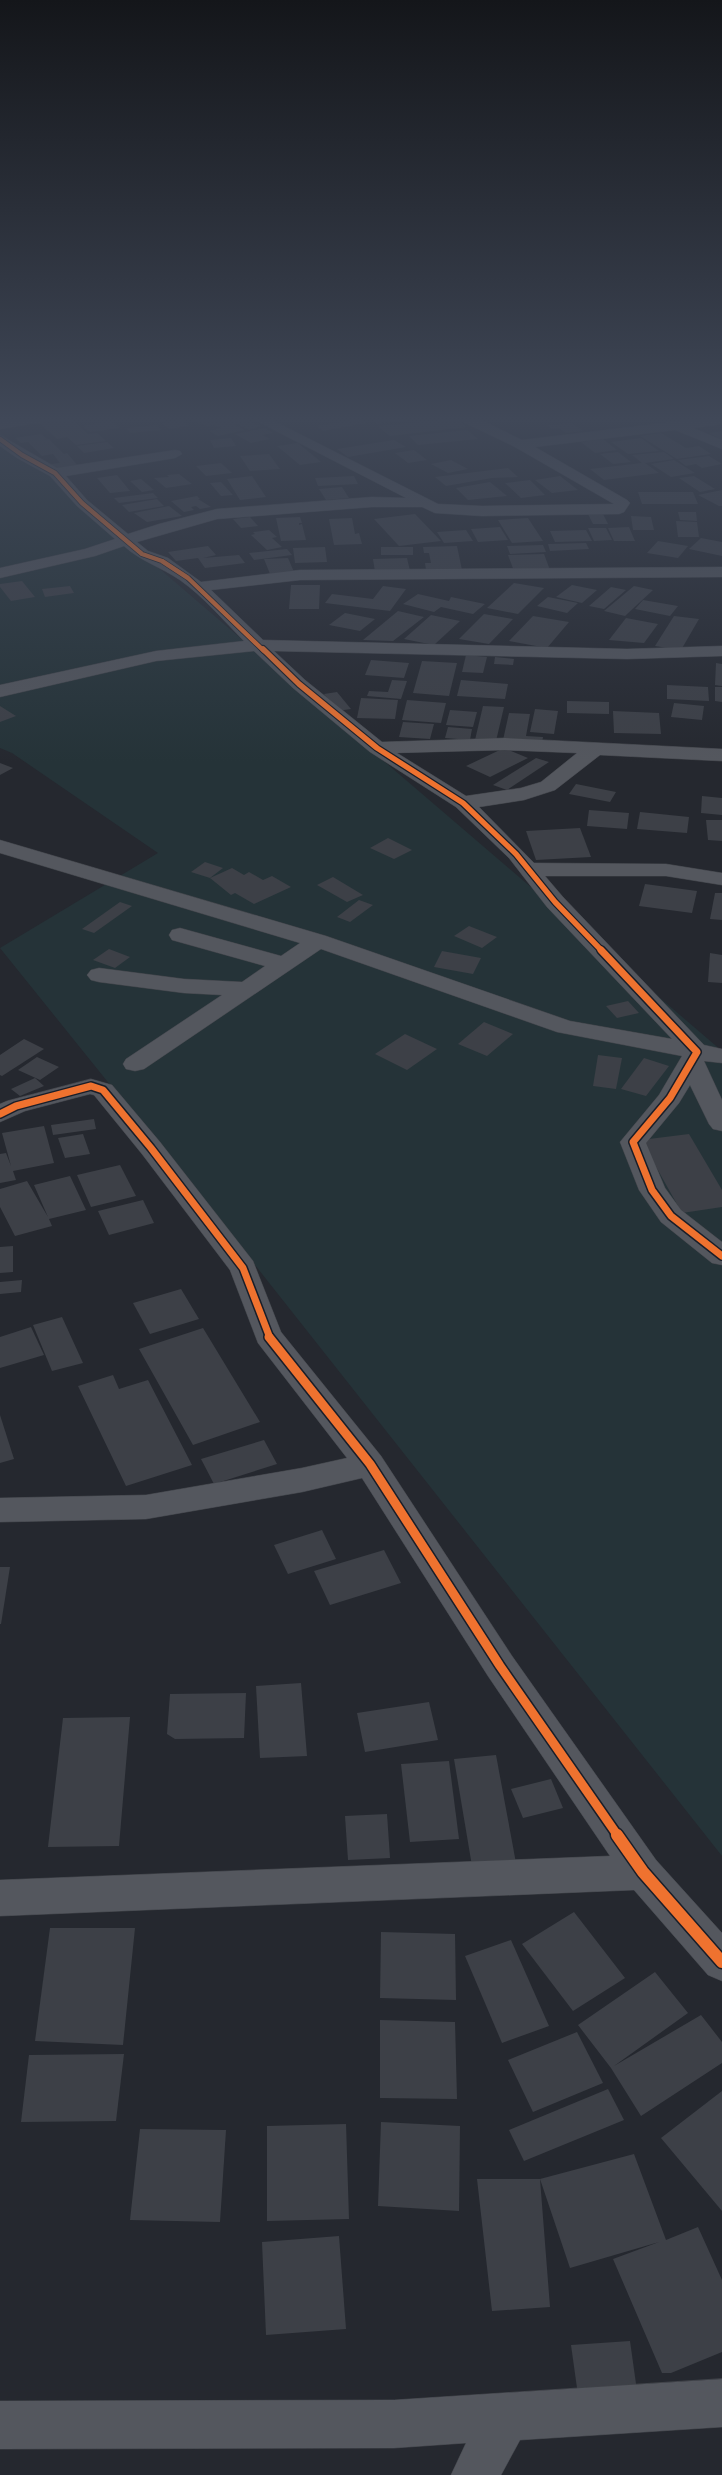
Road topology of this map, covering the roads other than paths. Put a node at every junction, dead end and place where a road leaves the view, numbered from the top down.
1 (117, 532) edge
2 (151, 532) edge
3 (127, 540) junction
4 (722, 572) edge
5 (0, 573) edge
6 (197, 587) junction
7 (259, 645) junction
8 (722, 651) edge
9 (0, 691) edge
10 (377, 748) junction
11 (596, 748) junction
12 (722, 755) edge
13 (463, 803) junction
14 (0, 846) edge
15 (528, 869) junction
16 (722, 879) edge
17 (180, 935) dead end
18 (318, 941) junction
19 (284, 964) junction
20 (99, 976) dead end
21 (247, 989) junction
22 (704, 1056) edge
23 (135, 1064) dead end
24 (5, 1106) edge
25 (722, 1123) edge
26 (722, 1256) edge
27 (370, 1464) junction
28 (0, 1510) edge
29 (643, 1872) junction
30 (0, 1898) edge
31 (722, 1962) edge
32 (722, 2404) edge
33 (506, 2417) junction
34 (0, 2425) edge
35 (475, 2475) edge

1 - 3 street
2 - 3 street
3 - 5 street
3 - 6 street
4 - 6 street
6 - 7 street
7 - 8 street
7 - 9 street
7 - 10 street
10 - 11 street
10 - 13 street
11 - 12 street
11 - 13 street
13 - 15 street
14 - 18 street
15 - 16 street
15 - 22 street
17 - 19 street
18 - 19 street
18 - 22 street
19 - 21 street
20 - 21 street
21 - 23 street
22 - 25 street
22 - 26 street
24 - 27 street
27 - 28 street
27 - 29 street
29 - 30 street
29 - 31 street
32 - 33 street
33 - 34 street
33 - 35 street

